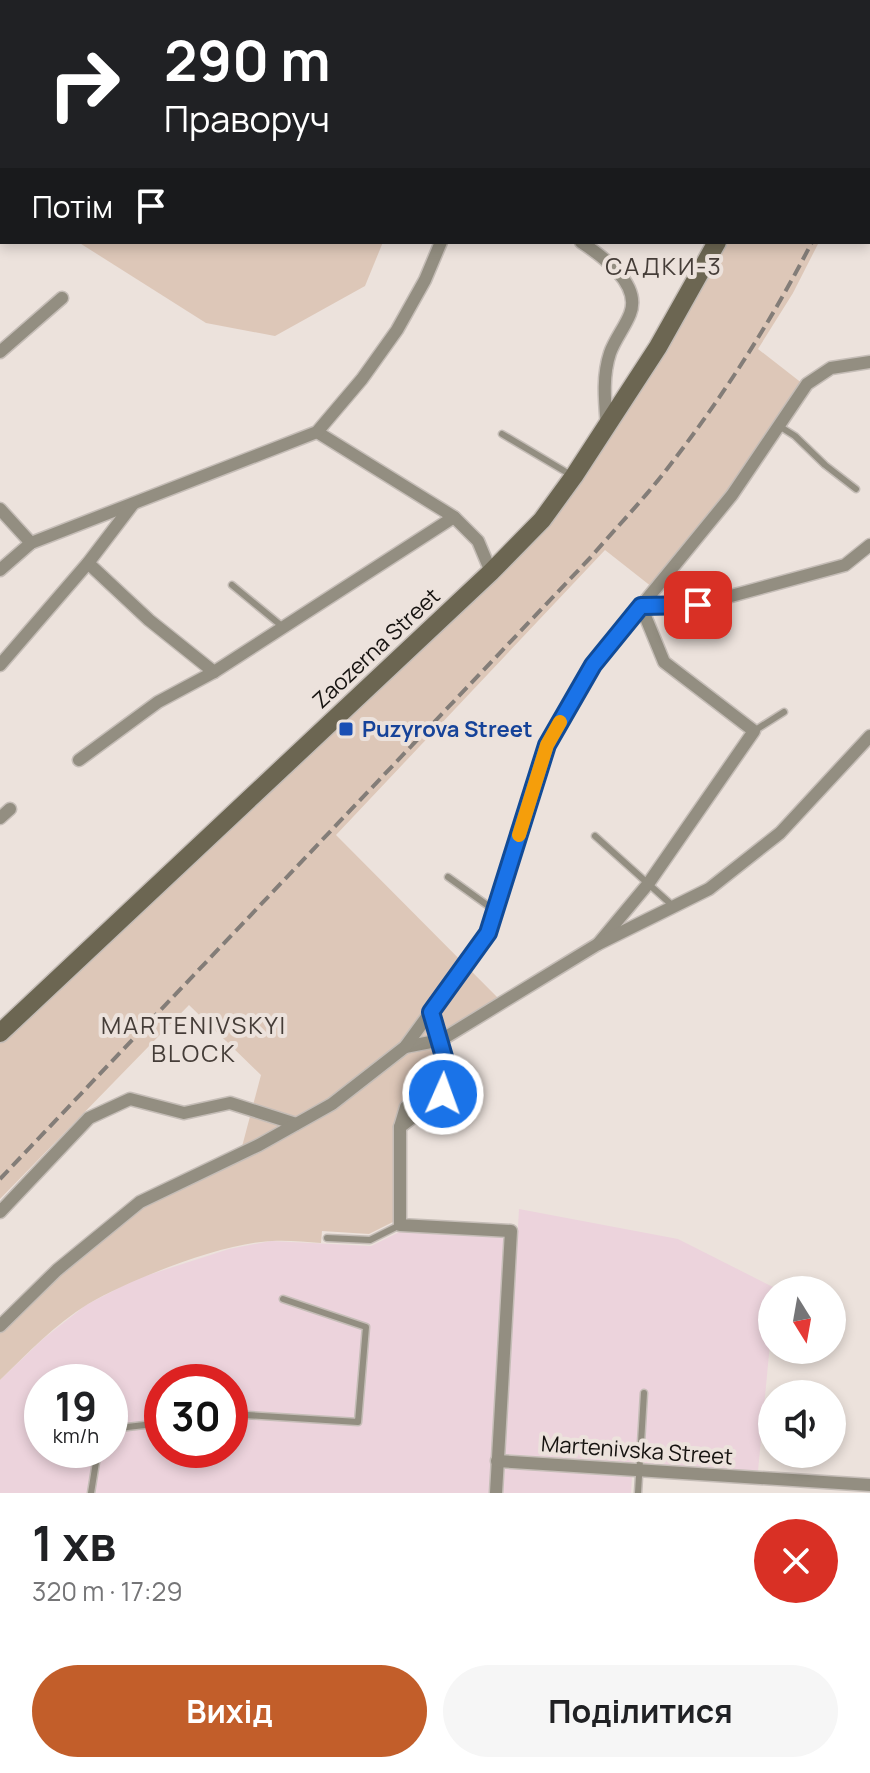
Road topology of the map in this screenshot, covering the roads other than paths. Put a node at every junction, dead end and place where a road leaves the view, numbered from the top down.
1 (440, 244) edge
2 (583, 244) edge
3 (716, 244) edge
4 (62, 298) dead end
5 (0, 352) edge
6 (870, 362) edge
7 (779, 426) junction
8 (607, 427) junction
9 (317, 432) junction
10 (502, 434) dead end
11 (574, 476) junction
12 (856, 489) dead end
13 (133, 503) junction
14 (0, 509) edge
15 (454, 517) junction
16 (31, 543) junction
17 (870, 545) edge
18 (88, 563) junction
19 (0, 570) edge
20 (491, 572) junction
21 (232, 585) dead end
22 (641, 606) junction
23 (283, 627) junction
24 (0, 665) edge
25 (214, 672) junction
26 (784, 712) dead end
27 (754, 731) junction
28 (870, 736) edge
29 (79, 760) dead end
30 (595, 836) dead end
31 (448, 877) dead end
32 (648, 884) junction
33 (674, 906) junction
34 (495, 911) junction
35 (598, 944) junction
36 (431, 1012) junction
37 (0, 1033) edge
38 (441, 1040) junction
39 (405, 1047) junction
40 (296, 1124) junction
41 (0, 1212) edge
42 (400, 1225) junction
43 (327, 1238) dead end
44 (283, 1299) dead end
45 (0, 1326) edge
46 (644, 1393) dead end
47 (248, 1415) edge
48 (497, 1461) junction
49 (95, 1468) edge
50 (639, 1470) junction
51 (863, 1488) edge
52 (91, 1493) edge
53 (496, 1493) edge
54 (638, 1493) edge

1 - 9 street
2 - 8 street
3 - 8 street, Zaozerna Street
4 - 5 street
6 - 7 street
7 - 12 lane
7 - 22 street
8 - 11 street, Zaozerna Street
9 - 13 street
9 - 15 street
10 - 11 lane
11 - 20 street, Zaozerna Street
13 - 16 street
13 - 18 street
14 - 16 street
15 - 20 street
15 - 23 street
16 - 19 street
17 - 22 street
18 - 24 street
18 - 25 street
20 - 37 street, Zaozerna Street
21 - 23 lane
22 - 27 street
22 - 34 street
23 - 25 street
25 - 29 street
26 - 27 lane
27 - 32 street
28 - 33 street
30 - 32 lane
31 - 34 lane
32 - 33 lane
32 - 35 street
33 - 35 street
34 - 36 street
35 - 38 street
36 - 38 street
36 - 39 street
38 - 39 street
38 - 42 street
39 - 40 street
40 - 41 street
40 - 45 street
42 - 43 lane
42 - 48 street
44 - 47 lane
46 - 50 lane
48 - 50 street, Martenivska Street
48 - 53 street
49 - 52 lane
50 - 51 street, Martenivska Street
50 - 54 lane

